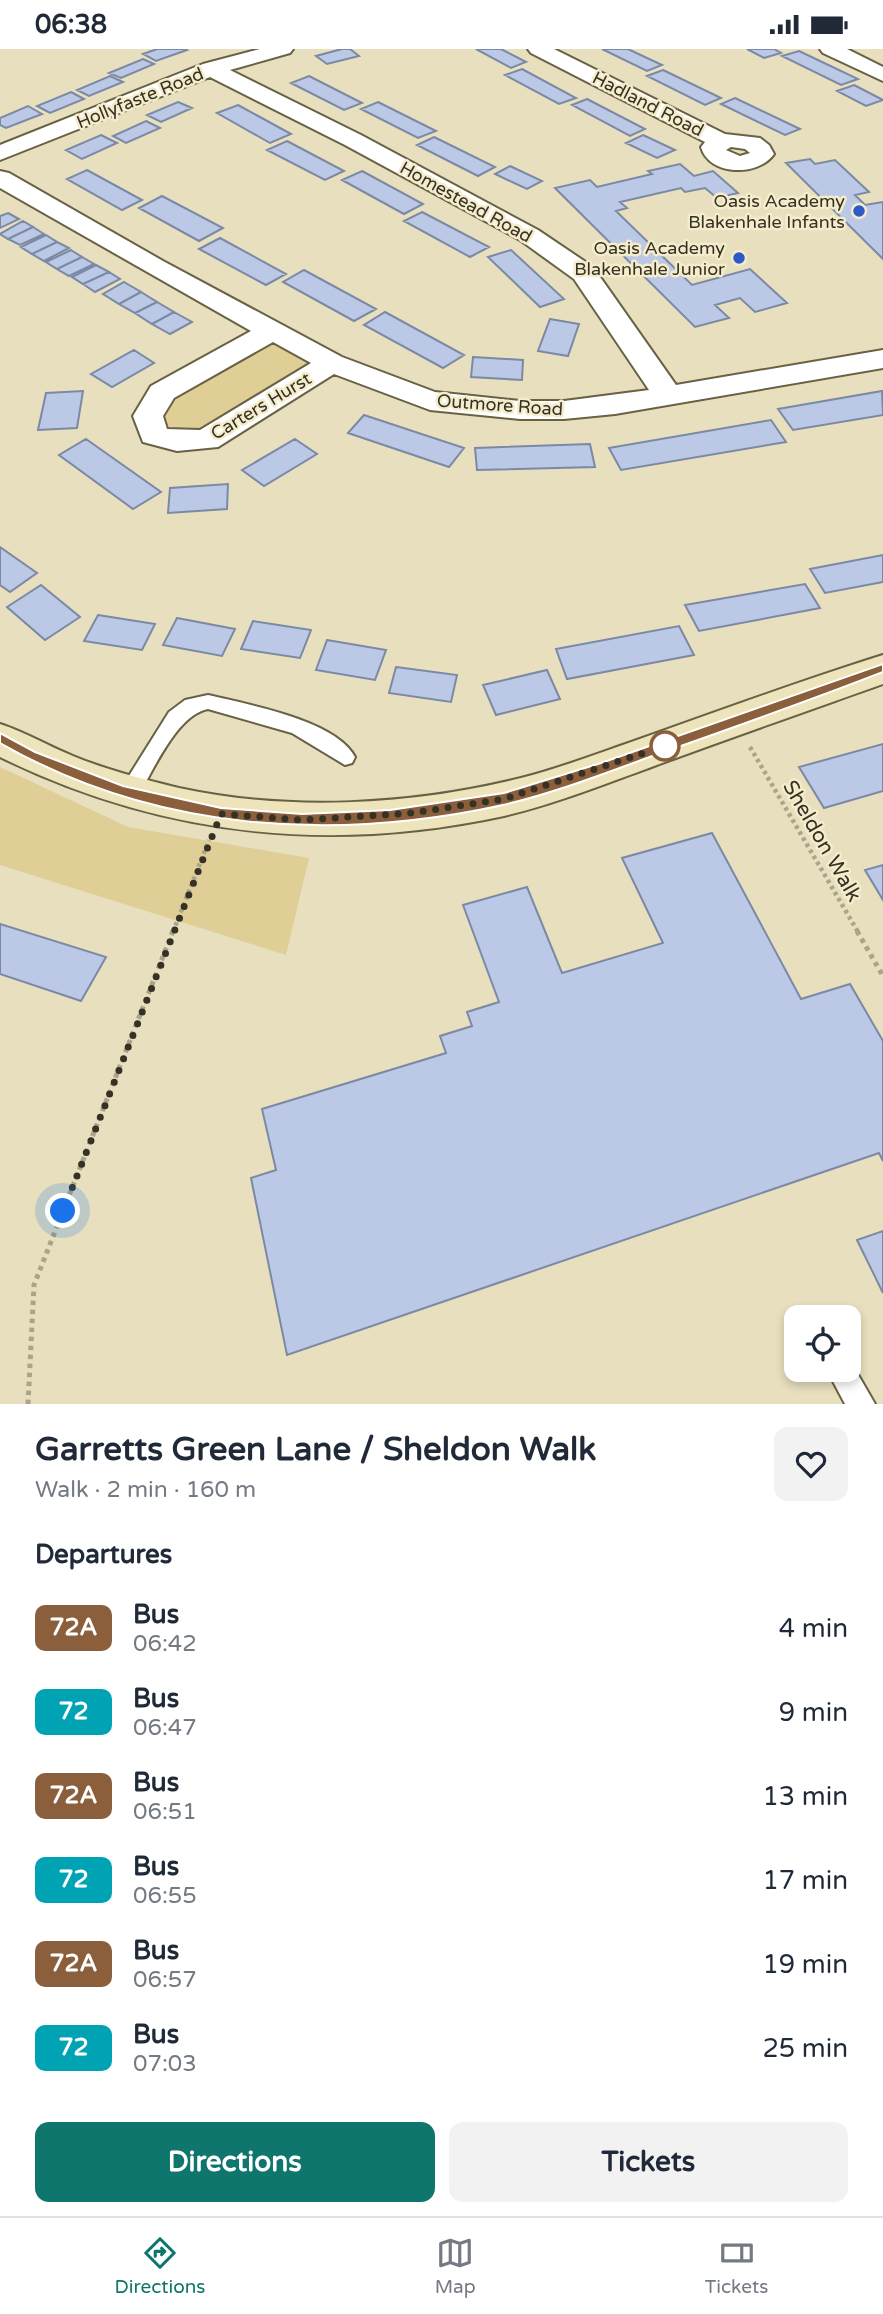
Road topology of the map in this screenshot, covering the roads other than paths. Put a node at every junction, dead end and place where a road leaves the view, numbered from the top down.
1 (283, 49) edge
2 (538, 49) edge
3 (830, 49) edge
4 (211, 69) junction
5 (883, 75) edge
6 (721, 141) dead end
7 (0, 153) edge
8 (0, 178) edge
9 (274, 330) junction
10 (883, 359) edge
11 (332, 363) junction
12 (668, 396) junction
13 (883, 669) edge
14 (0, 739) edge
15 (345, 757) dead end
16 (129, 793) junction
17 (848, 1382) edge
18 (861, 1404) edge

1 - 4 street, Hollyfaste Road
2 - 6 street, Hadland Road
3 - 5 street
4 - 7 street, Hollyfaste Road
4 - 12 street, Homestead Road
8 - 9 street, Outmore Road
9 - 11 street, Outmore Road
9 - 11 street, Carters Hurst
10 - 12 street, Outmore Road
11 - 12 street, Outmore Road
13 - 16 street
14 - 16 street
15 - 16 lane
17 - 18 lane

